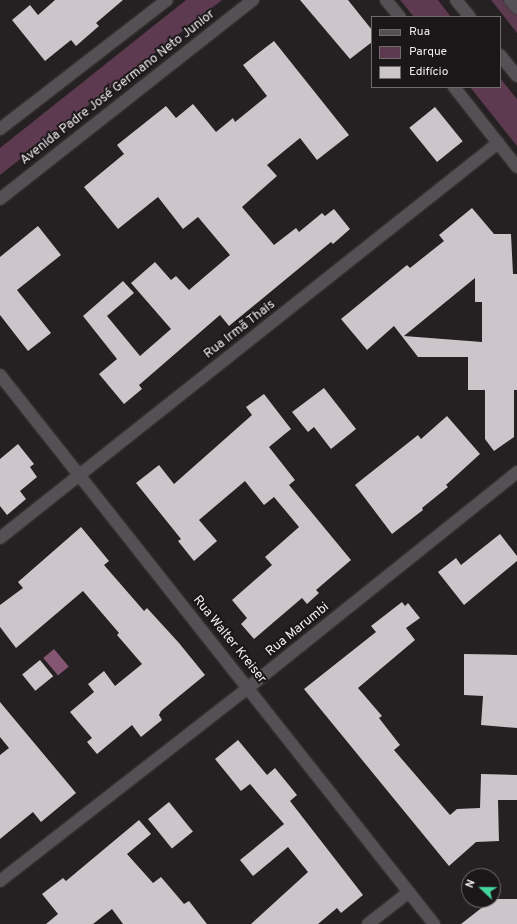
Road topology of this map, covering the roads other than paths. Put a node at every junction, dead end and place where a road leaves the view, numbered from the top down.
1 (167, 0) edge
2 (253, 0) edge
3 (386, 0) edge
4 (456, 0) edge
5 (510, 0) edge
6 (517, 8) edge
7 (399, 16) edge
8 (469, 16) edge
9 (501, 56) edge
10 (517, 76) edge
11 (455, 88) edge
12 (0, 129) edge
13 (498, 143) junction
14 (517, 167) edge
15 (0, 199) edge
16 (0, 375) edge
17 (517, 472) edge
18 (79, 475) junction
19 (0, 538) edge
20 (249, 687) junction
21 (0, 881) edge
22 (409, 892) junction
23 (368, 924) edge
24 (434, 924) edge

1 - 12 street
2 - 15 street, Avenida Padre José Germano Neto Junior
3 - 7 street
4 - 8 street
5 - 6 street
9 - 10 street
11 - 13 street
13 - 14 street
13 - 18 street, Rua Irmã Thais
16 - 18 street, Rua Walter Kreiser
17 - 20 street, Rua Marumbi
18 - 19 street, Rua Irmã Thais
18 - 20 street, Rua Walter Kreiser
20 - 21 street, Rua Marumbi
20 - 22 street, Rua Walter Kreiser
22 - 23 street
22 - 24 street, Rua Walter Kreiser

